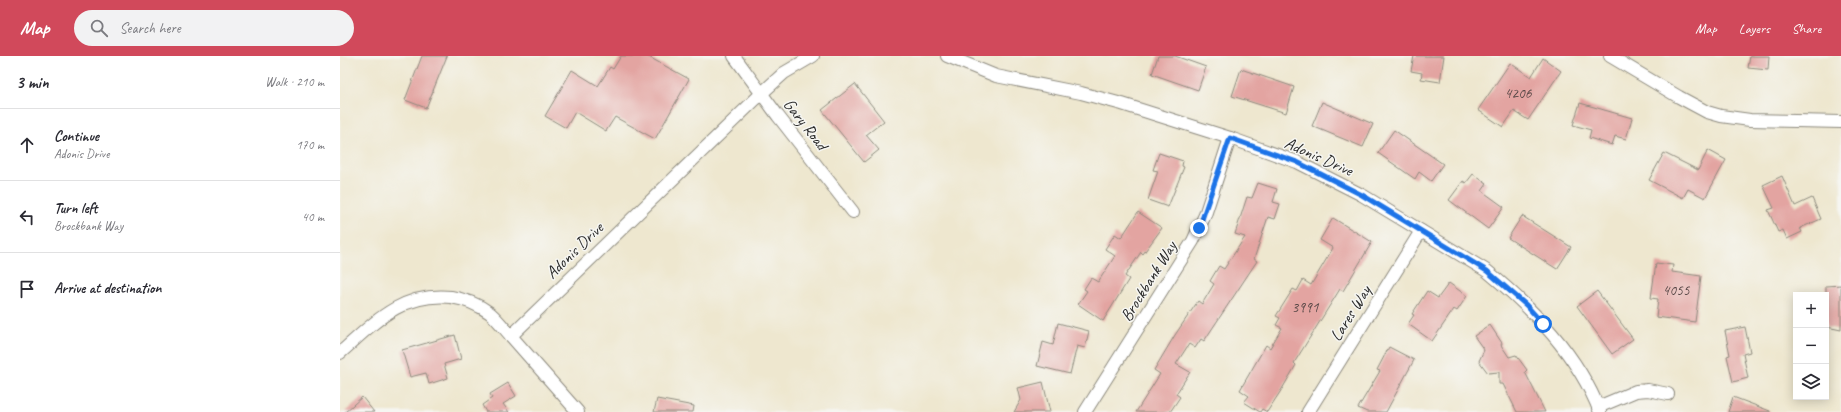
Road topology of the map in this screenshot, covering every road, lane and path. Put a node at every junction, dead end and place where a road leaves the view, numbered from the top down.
1 (734, 56) edge
2 (813, 56) edge
3 (947, 56) edge
4 (1610, 56) edge
5 (762, 93) junction
6 (1841, 122) edge
7 (1230, 138) junction
8 (853, 212) dead end
9 (1421, 231) junction
10 (511, 336) junction
11 (340, 353) edge
12 (1668, 394) dead end
13 (1599, 410) edge
14 (1310, 411) edge
15 (578, 412) edge
16 (1085, 412) edge

1 - 5 street, Gary Road
2 - 5 street, Adonis Drive
3 - 7 street, Adonis Drive
4 - 6 street
5 - 8 street, Gary Road
5 - 10 street, Adonis Drive
7 - 9 street, Adonis Drive
7 - 16 street, Brockbank Way
9 - 13 street, Adonis Drive
9 - 14 street, Lares Way
10 - 11 street
10 - 15 street
12 - 13 street

